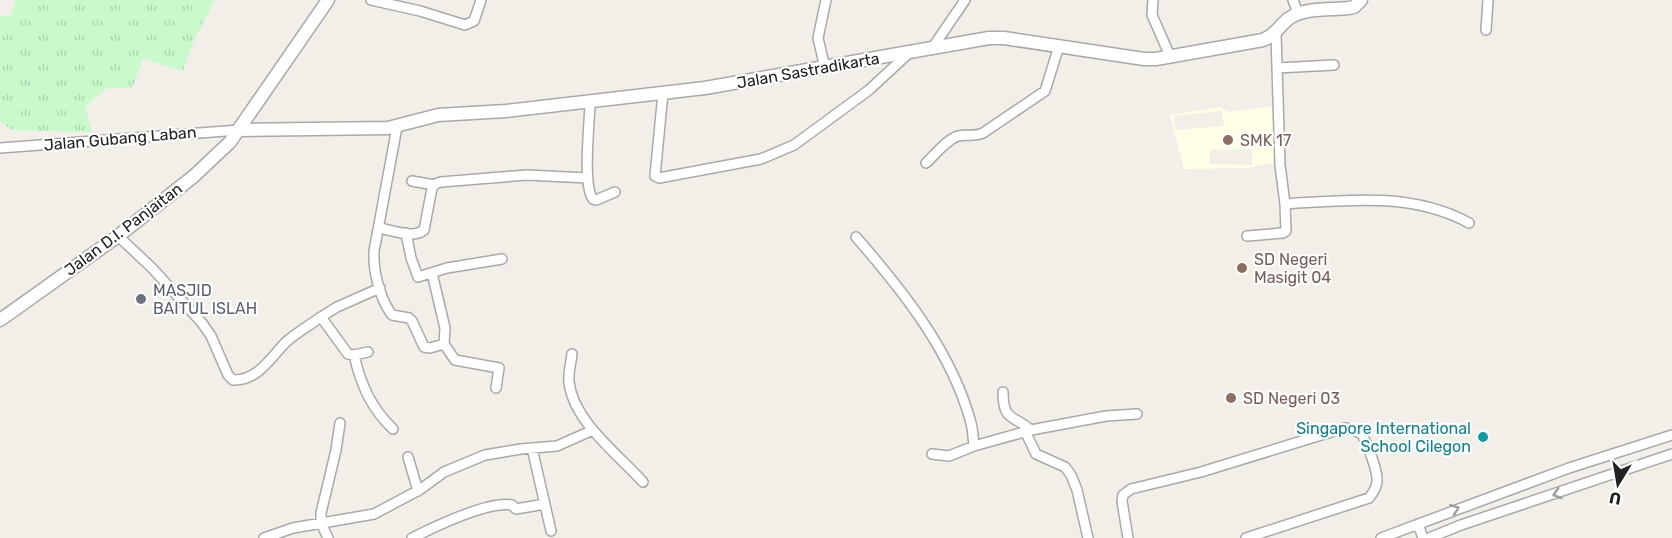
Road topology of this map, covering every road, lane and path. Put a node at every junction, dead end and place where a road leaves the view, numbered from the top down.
1 (328, 0) edge
2 (371, 0) edge
3 (481, 0) edge
4 (826, 0) edge
5 (965, 0) edge
6 (1152, 0) edge
7 (1293, 0) edge
8 (1361, 0) edge
9 (1488, 0) edge
10 (1298, 13) junction
11 (1486, 30) dead end
12 (1276, 34) junction
13 (1059, 46) junction
14 (933, 47) junction
15 (910, 52) junction
16 (1170, 56) junction
17 (1334, 65) dead end
18 (825, 68) junction
19 (1277, 68) junction
20 (663, 93) junction
21 (590, 101) junction
22 (397, 127) junction
23 (239, 130) junction
24 (0, 148) edge
25 (926, 163) dead end
26 (588, 178) junction
27 (412, 182) dead end
28 (434, 185) junction
29 (615, 192) dead end
30 (1285, 204) junction
31 (1469, 223) dead end
32 (379, 228) junction
33 (406, 233) junction
34 (118, 236) junction
35 (1247, 236) dead end
36 (856, 237) dead end
37 (502, 260) dead end
38 (432, 273) junction
39 (380, 288) junction
40 (321, 317) junction
41 (0, 320) edge
42 (444, 344) junction
43 (368, 352) dead end
44 (572, 354) dead end
45 (354, 356) junction
46 (496, 388) dead end
47 (1003, 392) dead end
48 (1137, 414) dead end
49 (339, 423) dead end
50 (393, 429) dead end
51 (593, 430) junction
52 (1028, 431) junction
53 (1672, 435) edge
54 (974, 446) junction
55 (532, 448) junction
56 (1626, 449) junction
57 (932, 454) dead end
58 (1672, 454) edge
59 (408, 457) dead end
60 (1634, 467) junction
61 (644, 482) dead end
62 (418, 491) junction
63 (545, 504) junction
64 (1431, 518) junction
65 (321, 523) junction
66 (1418, 524) junction
67 (551, 531) dead end
68 (1257, 537) edge
69 (1436, 537) edge
70 (264, 538) edge
71 (328, 538) edge
72 (412, 538) edge
73 (1088, 538) edge
74 (1128, 538) edge
75 (1246, 538) edge
76 (1381, 538) edge
77 (1422, 538) edge

1 - 23 street, Jalan D.I. Panjaitan
2 - 3 street
4 - 18 street
5 - 14 street
6 - 16 street
7 - 10 street
8 - 10 street
9 - 11 street
10 - 12 street, Jalan Sastradikarta
12 - 16 street, Jalan Sastradikarta
12 - 19 street
13 - 14 street, Jalan Sastradikarta
13 - 16 street, Jalan Sastradikarta
13 - 25 street
14 - 15 street, Jalan Sastradikarta
15 - 18 street, Jalan Sastradikarta
15 - 20 street
17 - 19 street
18 - 20 street, Jalan Sastradikarta
19 - 30 street
20 - 21 street, Jalan Sastradikarta
21 - 22 street, Jalan Sastradikarta
21 - 26 street
22 - 23 street, Jalan Sastradikarta
22 - 32 street
23 - 24 street, Jalan Gubang Laban
23 - 34 street, Jalan D.I. Panjaitan
26 - 28 street
26 - 29 street
27 - 28 street
28 - 33 street
30 - 31 street
30 - 35 street
32 - 33 street
32 - 39 street
33 - 38 street
34 - 40 street
34 - 41 street, Jalan D.I. Panjaitan
36 - 54 street
37 - 38 street
38 - 42 street
39 - 40 street
39 - 42 street
40 - 45 street
42 - 46 street
43 - 45 street
44 - 51 street
45 - 50 street
47 - 52 street
48 - 52 street
49 - 65 street
51 - 55 street
51 - 61 street
52 - 54 street
52 - 73 street
53 - 56 street
54 - 57 street
55 - 62 street
55 - 63 street
56 - 60 street
64 -> 56 street
58 - 60 street
59 - 62 street
60 -> 69 street
62 - 65 street
63 - 67 street
63 - 72 street
64 - 66 street
64 - 69 street
65 - 70 street
65 - 71 street
66 - 76 street
66 - 77 street
68 - 74 street
68 - 75 street

